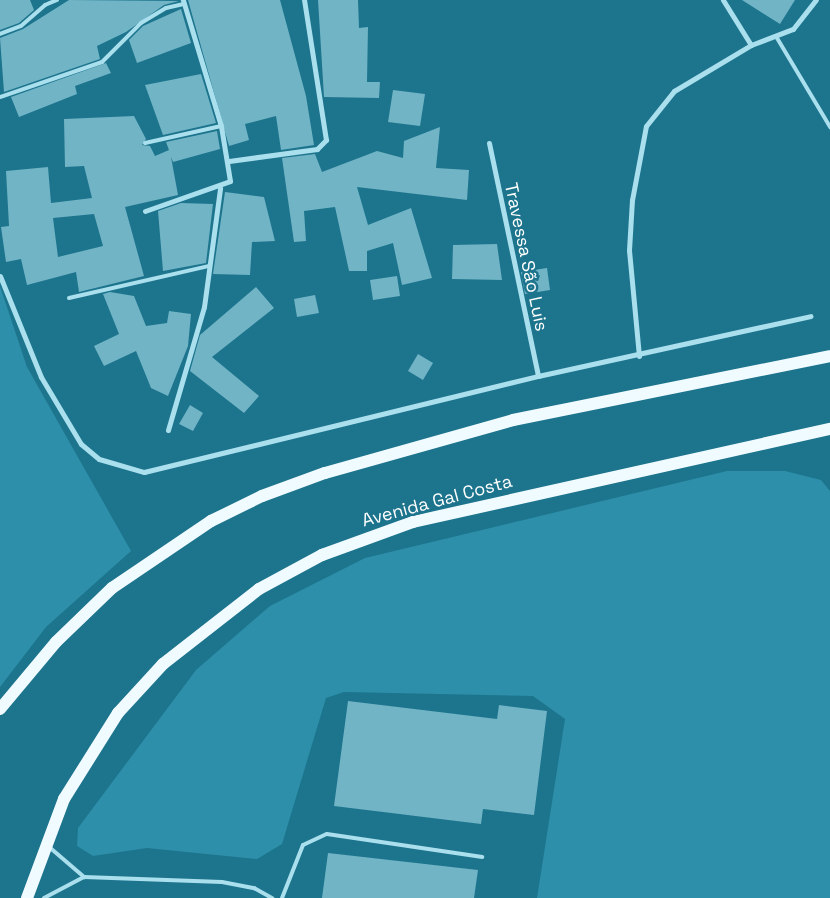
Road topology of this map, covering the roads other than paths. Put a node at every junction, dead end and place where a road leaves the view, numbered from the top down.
1 (57, 0) edge
2 (304, 0) edge
3 (723, 0) edge
4 (816, 0) edge
5 (184, 2) edge
6 (0, 34) edge
7 (777, 38) junction
8 (751, 45) junction
9 (0, 97) edge
10 (221, 126) junction
11 (830, 128) edge
12 (489, 142) dead end
13 (145, 143) dead end
14 (229, 161) junction
15 (220, 188) junction
16 (145, 211) dead end
17 (208, 266) junction
18 (0, 276) edge
19 (69, 298) dead end
20 (810, 316) dead end
21 (639, 356) junction
22 (830, 356) edge
23 (538, 376) junction
24 (830, 429) edge
25 (168, 430) dead end
26 (0, 710) edge
27 (44, 842) junction
28 (482, 857) dead end
29 (84, 877) junction
30 (27, 898) edge
31 (44, 898) edge
32 (272, 898) edge
33 (282, 898) edge

1 - 6 lane
2 - 14 street
3 - 8 street
4 - 7 street
5 - 9 lane
5 - 10 street
7 - 8 street
7 - 11 lane
8 - 21 street
10 - 13 lane
10 - 14 street
12 - 23 street, Travessa São Luis
14 - 15 street
15 - 16 street
15 - 17 street
17 - 19 lane
17 - 25 street
18 - 23 street
20 - 21 street
21 - 23 street
22 - 26 main road
24 - 27 main road, Avenida Gal Costa
27 - 29 lane
27 - 30 main road, Avenida Gal Costa
28 - 33 lane
29 - 31 lane
29 - 32 lane

